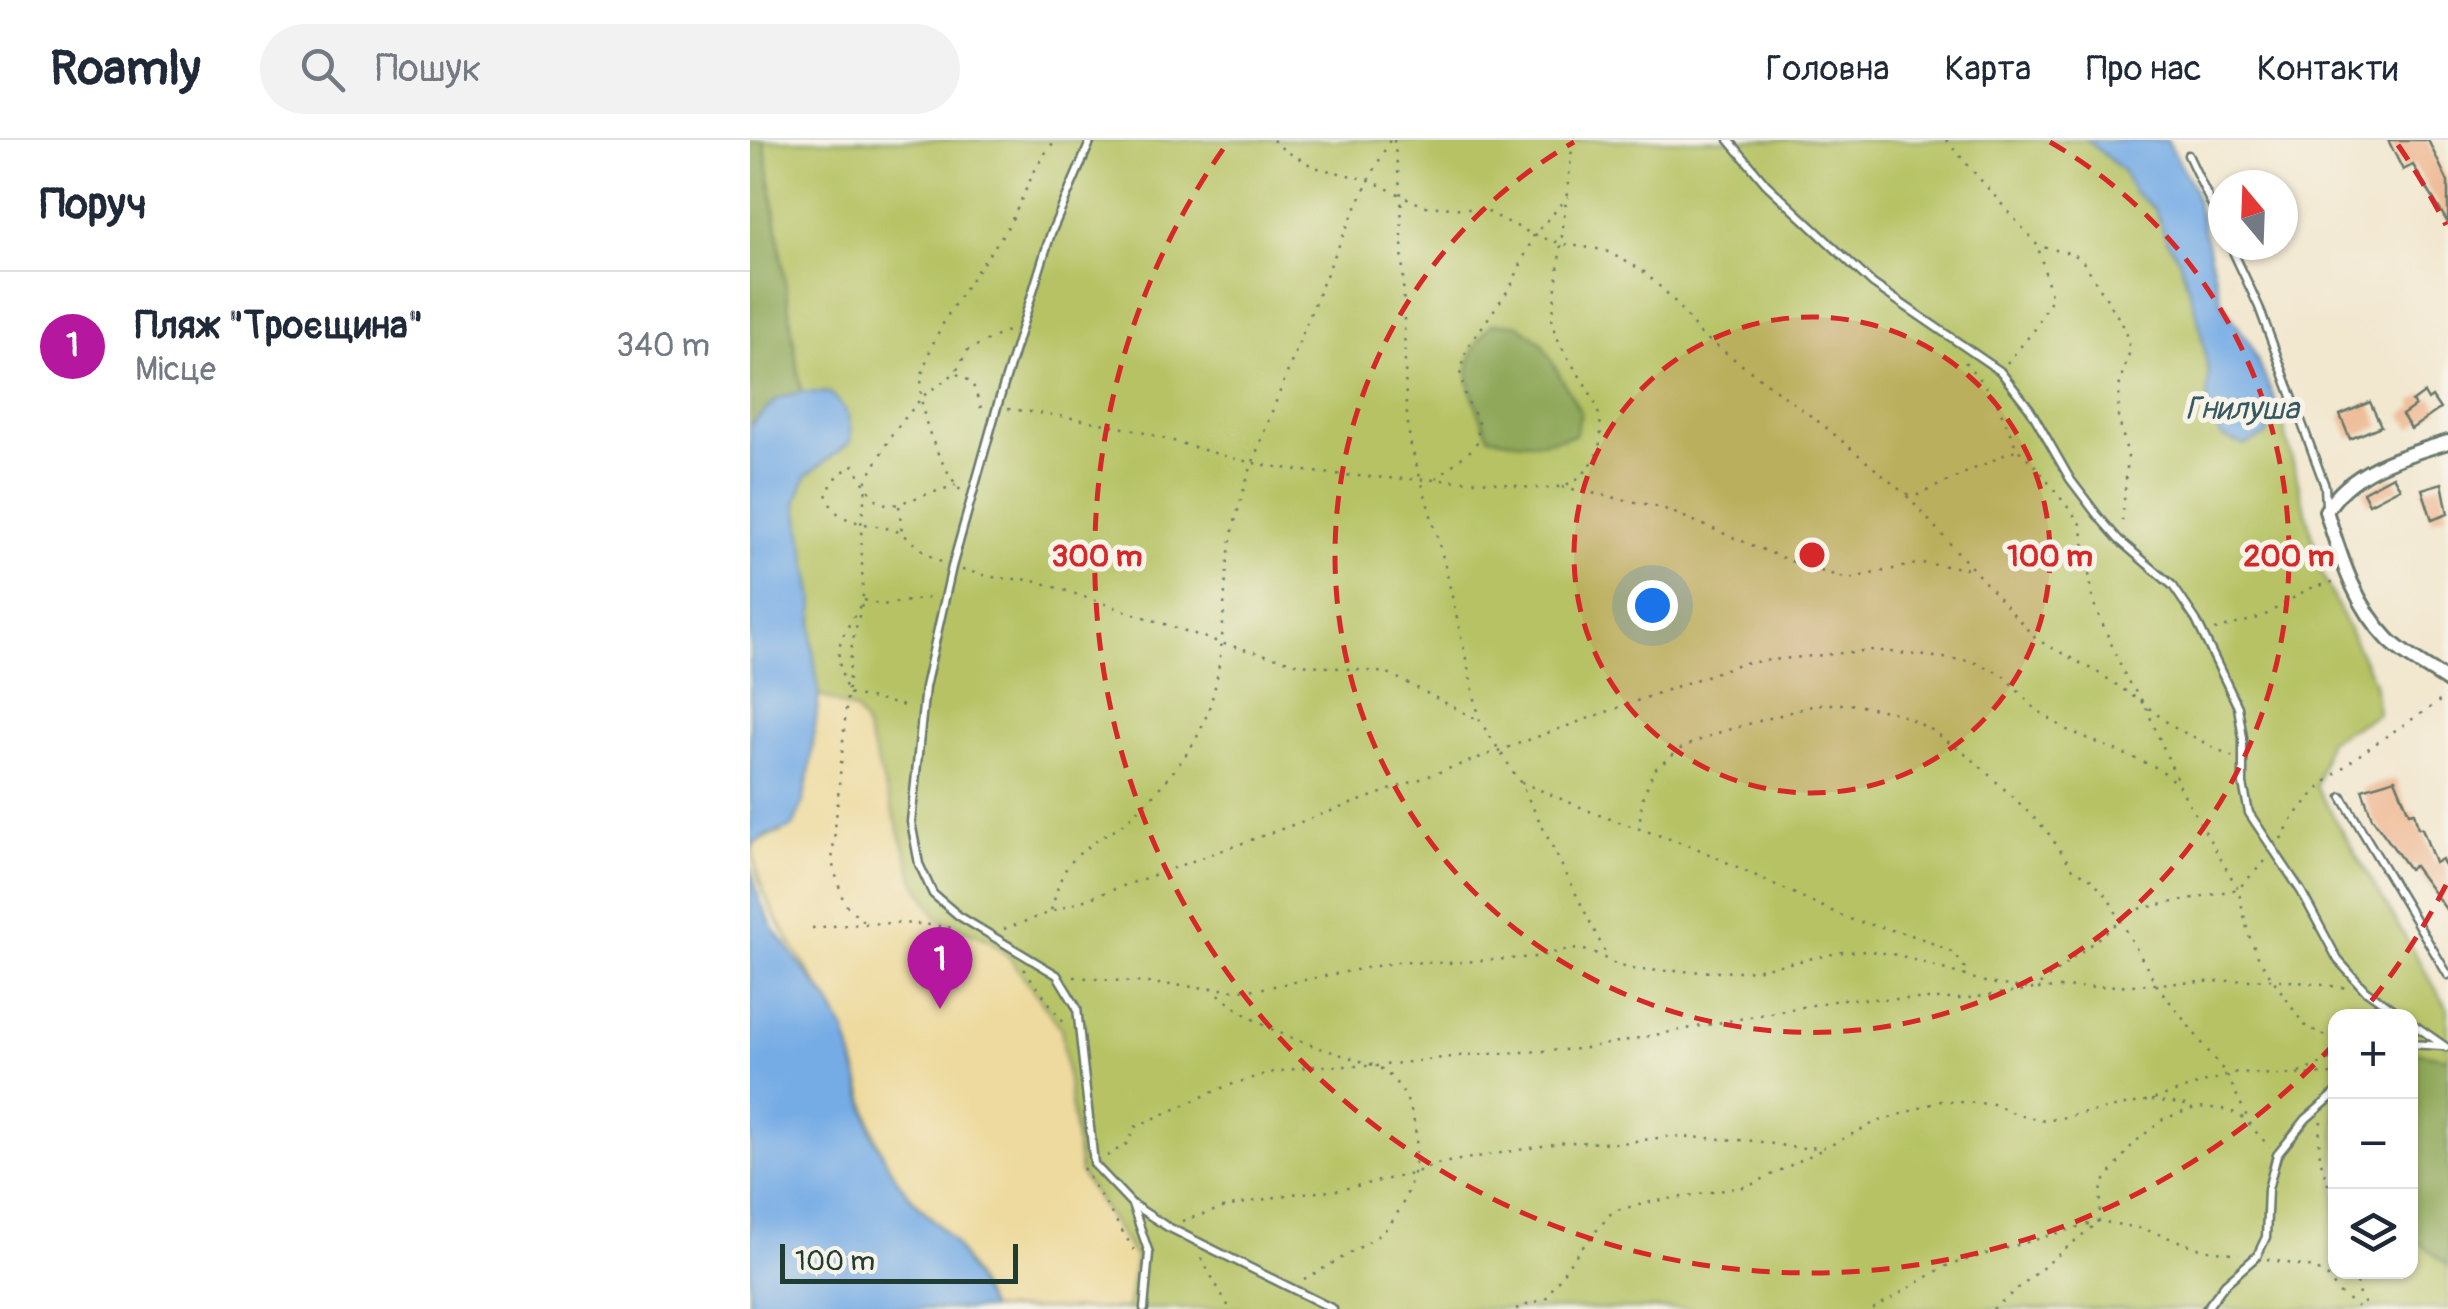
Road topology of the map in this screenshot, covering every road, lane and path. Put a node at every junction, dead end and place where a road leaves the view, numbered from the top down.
1 (1056, 140) edge
2 (1091, 140) edge
3 (1273, 140) edge
4 (1392, 140) edge
5 (1574, 140) edge
6 (1729, 140) edge
7 (1946, 140) edge
8 (2188, 155) dead end
9 (1368, 180) junction
10 (1401, 195) junction
11 (1569, 196) junction
12 (2208, 197) edge
13 (1534, 235) junction
14 (1562, 244) junction
15 (2038, 246) junction
16 (2237, 260) edge
17 (1025, 318) junction
18 (1960, 356) dead end
19 (2000, 371) junction
20 (954, 373) junction
21 (923, 396) junction
22 (1994, 396) junction
23 (997, 408) junction
24 (990, 430) junction
25 (2448, 442) edge
26 (2016, 448) junction
27 (1253, 462) junction
28 (1420, 480) junction
29 (1434, 480) junction
30 (956, 485) junction
31 (866, 487) junction
32 (1561, 487) junction
33 (1905, 494) junction
34 (899, 503) junction
35 (970, 504) junction
36 (2326, 511) junction
37 (862, 525) junction
38 (902, 534) junction
39 (2119, 540) junction
40 (952, 567) junction
41 (1973, 569) junction
42 (2347, 578) junction
43 (946, 594) junction
44 (863, 600) junction
45 (2203, 633) junction
46 (1224, 644) junction
47 (2448, 681) edge
48 (848, 693) junction
49 (2448, 695) edge
50 (2145, 705) junction
51 (922, 710) junction
52 (1480, 720) junction
53 (1499, 750) junction
54 (2243, 762) junction
55 (1520, 782) junction
56 (2179, 786) junction
57 (2342, 797) dead end
58 (1639, 829) junction
59 (2274, 851) junction
60 (2238, 888) junction
61 (1051, 911) junction
62 (864, 922) junction
63 (2119, 922) junction
64 (812, 928) dead end
65 (990, 935) junction
66 (1608, 958) junction
67 (2448, 975) edge
68 (1057, 976) junction
69 (1971, 978) junction
70 (2272, 979) junction
71 (2156, 984) junction
72 (1210, 986) junction
73 (2034, 990) junction
74 (2366, 990) junction
75 (2392, 1009) edge
76 (2418, 1027) edge
77 (2328, 1037) edge
78 (2418, 1045) edge
79 (2447, 1047) edge
80 (2328, 1060) edge
81 (1377, 1066) junction
82 (2328, 1074) edge
83 (2227, 1075) junction
84 (2293, 1075) junction
85 (2330, 1099) edge
86 (2150, 1100) junction
87 (2198, 1107) junction
88 (2321, 1120) dead end
89 (2252, 1125) junction
90 (1827, 1147) junction
91 (2277, 1155) junction
92 (1094, 1164) junction
93 (1412, 1174) junction
94 (2329, 1189) edge
95 (1132, 1204) junction
96 (2099, 1221) junction
97 (1166, 1226) junction
98 (1189, 1238) junction
99 (2257, 1256) junction
100 (2355, 1279) edge
101 (1284, 1287) junction
102 (1144, 1309) edge
103 (1230, 1309) edge
104 (1333, 1309) edge
105 (1516, 1309) edge
106 (1874, 1309) edge
107 (1993, 1309) edge
108 (2206, 1309) edge
109 (2361, 1309) edge
110 (2368, 1309) edge

1 - 21 path
2 - 17 lane
3 - 9 path
4 - 9 path
4 - 10 path
5 - 11 path
6 - 19 lane
7 - 15 path
8 - 12 lane
9 - 10 path
9 - 27 path
10 - 13 path
10 - 28 path
11 - 13 path
11 - 14 path
13 - 14 path
13 - 29 path
14 - 32 path
14 - 33 path
15 - 19 path
15 - 39 path
16 - 36 lane
17 - 20 path
17 - 23 lane
18 - 22 path
19 - 22 path
19 - 39 lane
20 - 21 path
20 - 24 path
21 - 30 path
21 - 31 path
22 - 26 path
23 - 24 lane
23 - 27 path
24 - 35 lane
25 - 36 street
26 - 33 path
26 - 50 path
27 - 28 path
27 - 46 path
28 - 29 path
28 - 52 path
29 - 32 path
30 - 34 path
30 - 35 path
31 - 34 path
31 - 37 path
31 - 37 path
32 - 41 path
33 - 41 path
34 - 38 path
35 - 40 lane
36 - 42 street
37 - 38 path
37 - 44 path
38 - 40 path
39 - 45 lane
40 - 43 lane
40 - 46 path
41 - 50 path
42 - 45 path
42 - 47 street
43 - 44 path
43 - 51 lane
44 - 48 path
44 - 48 path
45 - 54 lane
46 - 52 path
46 - 61 path
48 - 51 path
48 - 62 path
49 - 59 path
50 - 54 path
50 - 56 path
51 - 65 lane
52 - 53 path
53 - 55 path
53 - 56 path
53 - 61 path
54 - 59 lane
55 - 58 path
55 - 66 path
56 - 60 path
57 - 67 lane
58 - 63 path
58 - 69 path
59 - 60 path
59 - 74 lane
60 - 63 path
60 - 70 path
61 - 65 path
62 - 64 path
62 - 65 path
63 - 71 path
63 - 73 path
65 - 68 lane
66 - 69 path
66 - 72 path
68 - 72 path
68 - 92 lane
69 - 73 path
70 - 71 path
70 - 74 path
70 - 77 path
71 - 73 path
71 - 83 path
72 - 81 path
73 - 81 path
74 - 75 lane
76 - 79 lane
78 - 79 lane
80 - 84 path
81 - 92 path
81 - 93 path
82 - 84 path
83 - 84 path
83 - 86 path
83 - 89 path
85 - 91 lane
86 - 87 path
86 - 90 path
87 - 89 path
87 - 96 path
88 - 94 path
89 - 91 path
90 - 93 path
90 - 105 path
91 - 99 lane
92 - 95 lane
93 - 97 path
93 - 101 path
95 - 97 lane
95 - 102 lane
96 - 99 path
96 - 106 path
96 - 107 path
97 - 98 lane
98 - 101 lane
98 - 103 path
99 - 108 lane
99 - 109 path
100 - 110 path
101 - 104 lane

